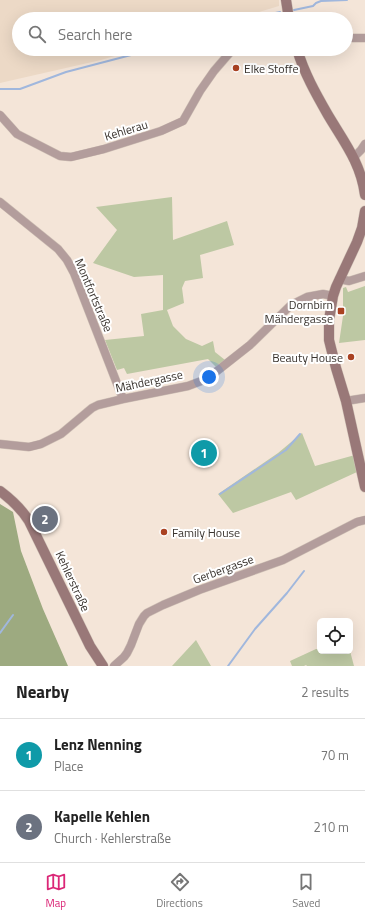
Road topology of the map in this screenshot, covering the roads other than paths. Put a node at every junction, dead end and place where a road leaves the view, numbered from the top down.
1 (286, 0) edge
2 (288, 12) edge
3 (353, 38) edge
4 (365, 38) edge
5 (227, 56) edge
6 (299, 56) edge
7 (0, 115) edge
8 (365, 144) edge
9 (354, 157) junction
10 (365, 195) edge
11 (0, 202) edge
12 (365, 211) edge
13 (365, 276) edge
14 (339, 279) junction
15 (333, 296) junction
16 (365, 398) edge
17 (123, 399) junction
18 (346, 401) junction
19 (0, 444) edge
20 (365, 487) edge
21 (0, 491) edge
22 (365, 520) edge
23 (103, 666) edge
24 (114, 666) edge

1 - 2 main road
3 - 4 street
5 - 7 street, Kehlerau
6 - 9 main road
8 - 9 street
9 - 10 main road
11 - 17 street, Montfortstraße
12 - 14 main road
13 - 14 street
14 - 15 main road
15 - 17 street, Mähdergasse
15 - 18 main road
16 - 18 street
17 - 19 street, Mähdergasse
18 - 20 main road
21 - 23 main road, Kehlerstraße
22 - 24 street, Gerbergasse

